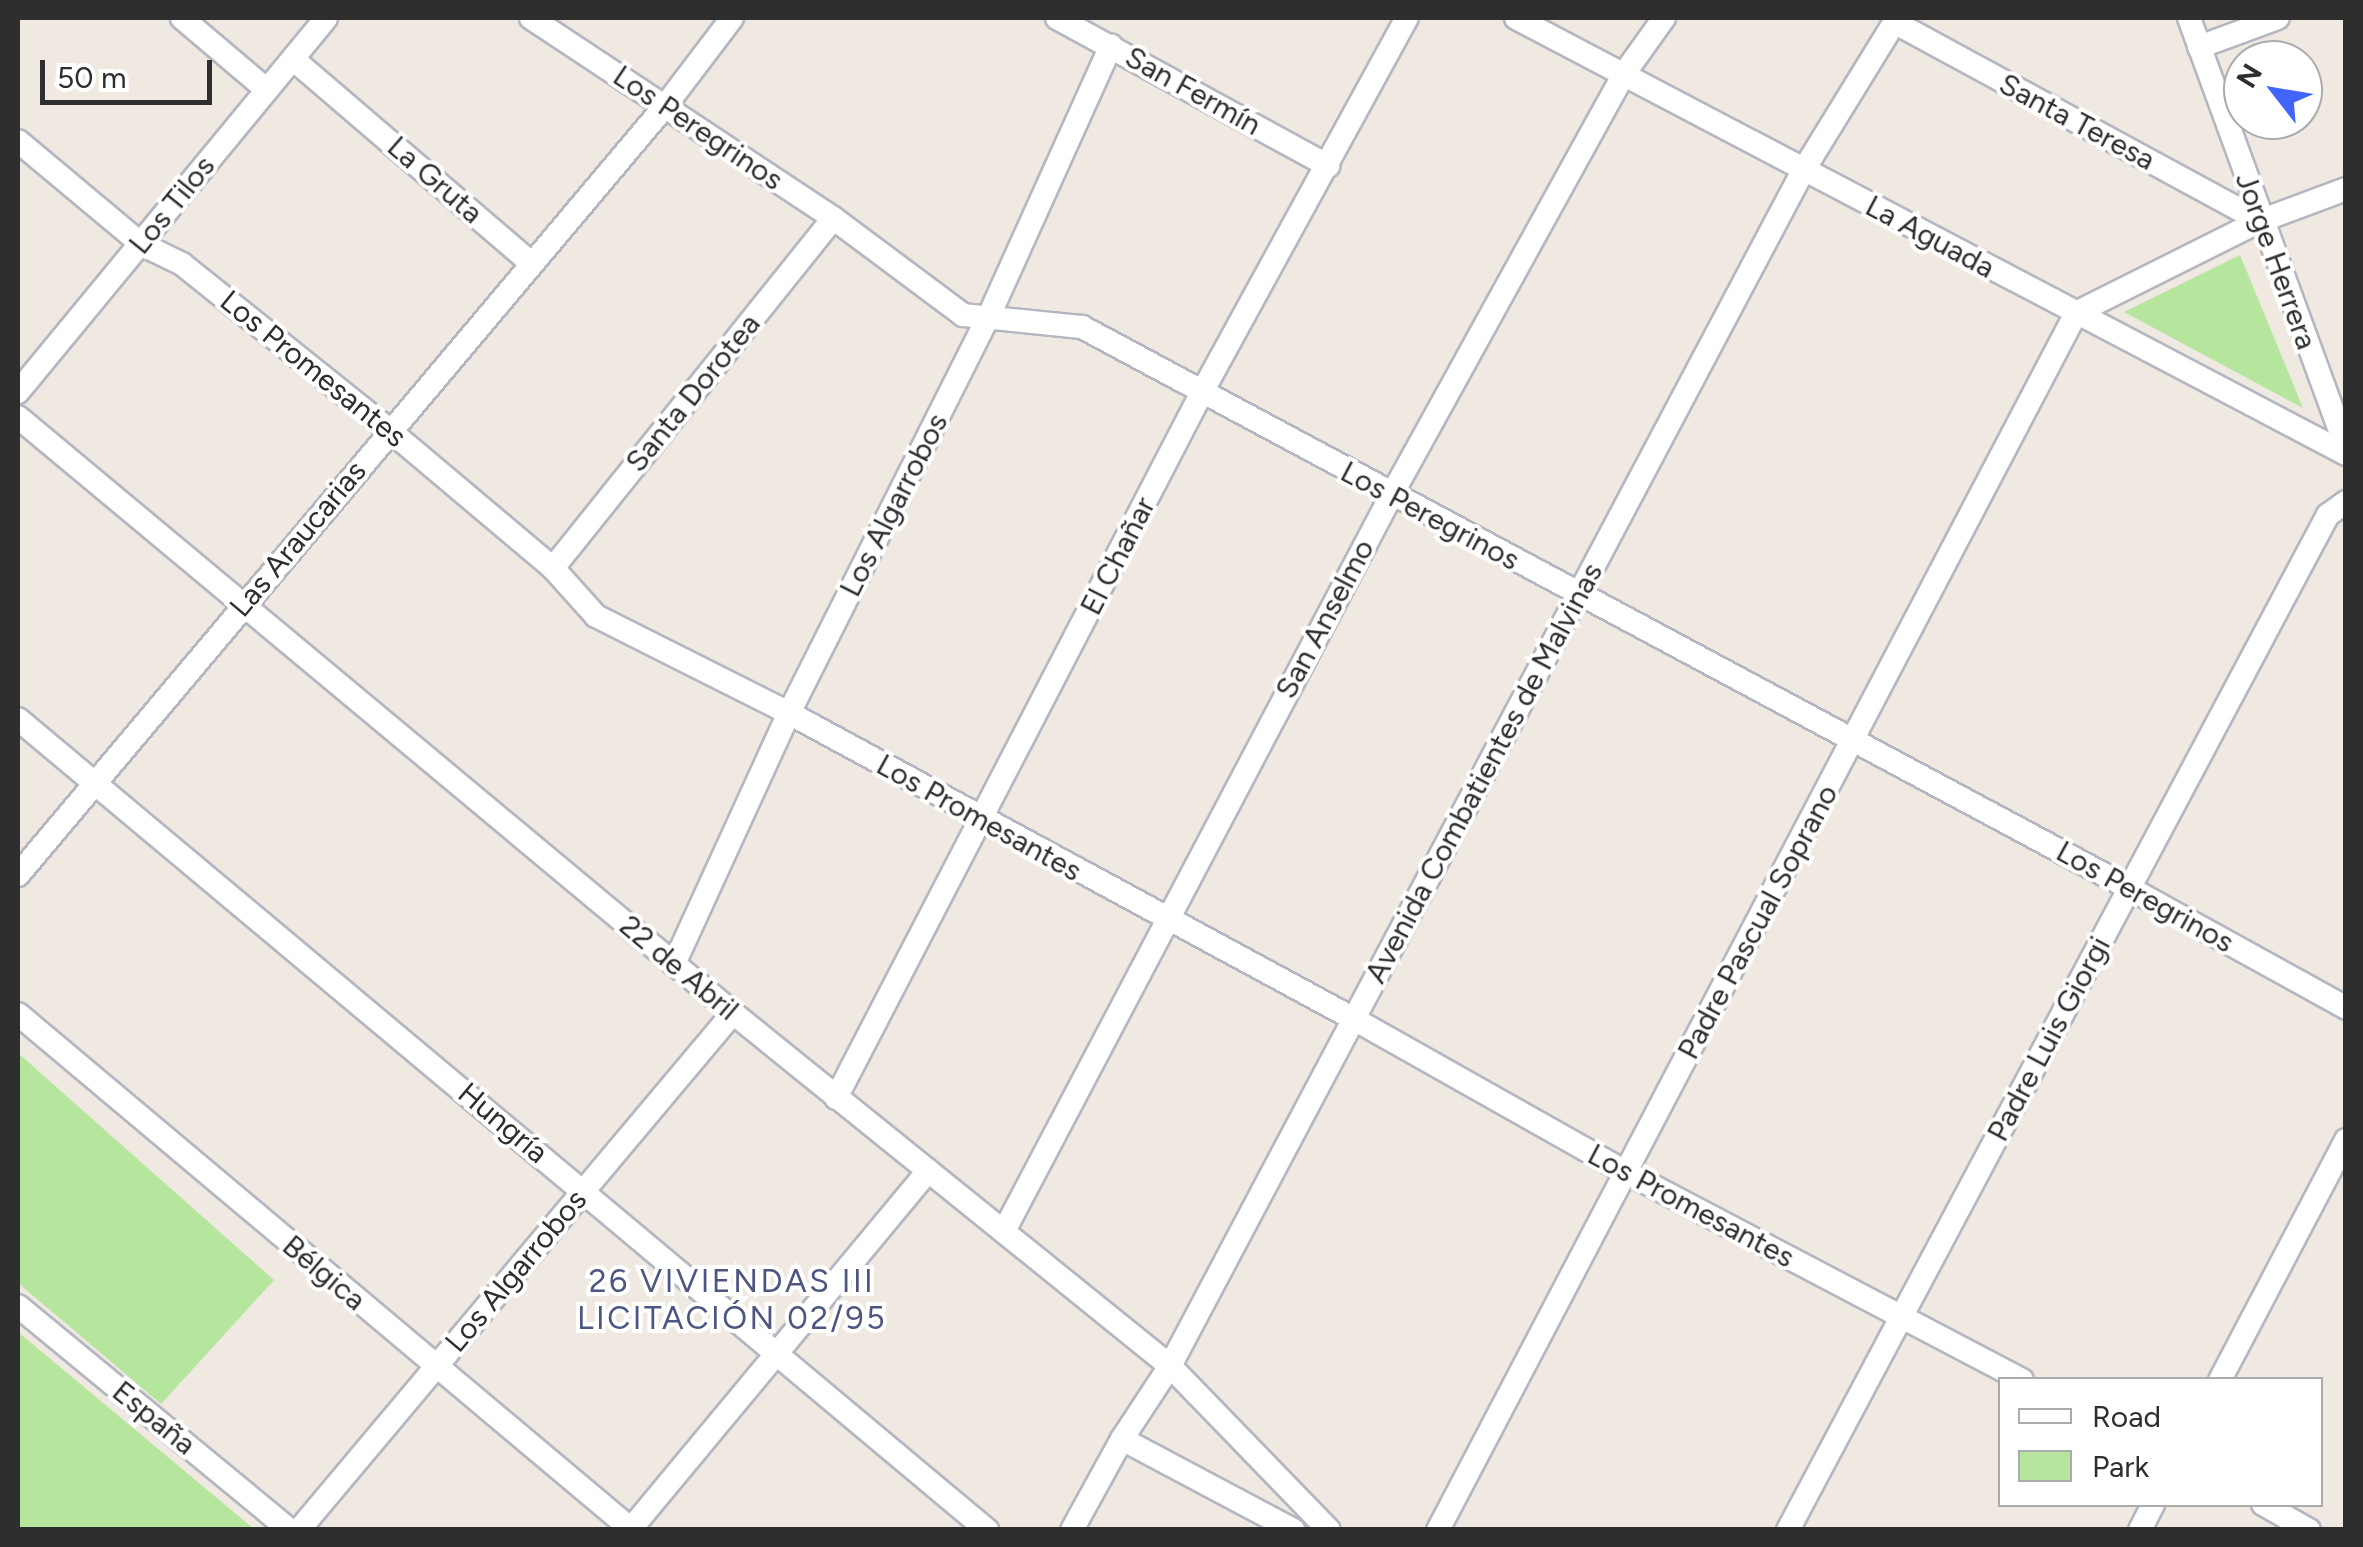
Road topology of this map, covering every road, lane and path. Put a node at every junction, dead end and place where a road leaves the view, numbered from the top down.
1 (182, 18) edge
2 (326, 18) edge
3 (532, 18) edge
4 (732, 18) edge
5 (1057, 18) edge
6 (1407, 18) edge
7 (1516, 18) edge
8 (1664, 18) edge
9 (2189, 18) edge
10 (2278, 18) edge
11 (1895, 20) edge
12 (1111, 46) junction
13 (2200, 47) junction
14 (293, 59) junction
15 (1624, 74) junction
16 (267, 90) junction
17 (666, 105) junction
18 (18, 141) edge
19 (1328, 166) junction
20 (1803, 171) junction
21 (2346, 190) edge
22 (833, 218) junction
23 (2260, 221) junction
24 (140, 244) junction
25 (531, 263) junction
26 (2076, 314) junction
27 (988, 318) junction
28 (18, 392) edge
29 (1202, 394) junction
30 (2338, 407) edge
31 (18, 417) edge
32 (389, 430) junction
33 (2346, 451) edge
34 (1390, 496) junction
35 (2346, 502) edge
36 (553, 568) junction
37 (1580, 594) junction
38 (243, 604) junction
39 (789, 713) junction
40 (18, 720) edge
41 (1854, 740) junction
42 (94, 783) junction
43 (980, 820) junction
44 (18, 875) edge
45 (2130, 888) junction
46 (1165, 919) junction
47 (674, 964) junction
48 (2346, 1008) edge
49 (733, 1013) junction
50 (18, 1014) edge
51 (1354, 1019) junction
52 (836, 1098) junction
53 (2346, 1140) edge
54 (928, 1170) junction
55 (1626, 1172) junction
56 (584, 1190) junction
57 (1004, 1231) junction
58 (18, 1306) edge
59 (1901, 1318) junction
60 (778, 1351) junction
61 (1170, 1366) junction
62 (435, 1367) junction
63 (2016, 1377) edge
64 (2222, 1377) edge
65 (1122, 1439) junction
66 (2152, 1507) edge
67 (2267, 1507) edge
68 (631, 1529) edge
69 (290, 1530) edge
70 (298, 1530) edge
71 (987, 1530) edge
72 (1072, 1530) edge
73 (1293, 1530) edge
74 (1329, 1530) edge
75 (1438, 1530) edge
76 (1788, 1530) edge
77 (2140, 1530) edge
78 (2309, 1530) edge

1 - 16 street
2 - 14 street, Los Tilos
3 - 17 street, Los Peregrinos
4 - 17 street, Las Araucarias
5 - 12 street, San Fermín
6 - 19 street, El Chañar
7 - 15 street, La Aguada
8 - 15 street, San Anselmo
9 - 13 street, Jorge Herrera
10 - 13 street
11 - 20 street, Avenida Combatientes de Malvinas
11 - 23 street, Santa Teresa
12 - 19 street, San Fermín
12 - 27 street, Los Algarrobos
13 - 23 street, Jorge Herrera
14 - 16 street, Los Tilos
14 - 25 street, La Gruta
15 - 20 street, La Aguada
15 - 34 street, San Anselmo
16 - 24 street, Los Tilos
17 - 22 street, Los Peregrinos
17 - 25 street, Las Araucarias
18 - 24 street, Los Promesantes
19 - 29 street, El Chañar
20 - 26 street, La Aguada
20 - 37 street, Avenida Combatientes de Malvinas
21 - 23 street
22 - 27 street, Los Peregrinos
22 - 36 street, Santa Dorotea
23 - 26 street
23 - 30 street, Jorge Herrera
24 - 28 street, Los Tilos
24 - 32 street, Los Promesantes
25 - 32 street, Las Araucarias
26 - 33 street, La Aguada
26 - 41 street, Padre Pascual Soprano
27 - 29 street, Los Peregrinos
27 - 39 street, Los Algarrobos
29 - 34 street, Los Peregrinos
29 - 43 street, El Chañar
30 - 33 street, Jorge Herrera
31 - 38 street, 22 de Abril
32 - 36 street, Los Promesantes
32 - 38 street, Las Araucarias
34 - 37 street, Los Peregrinos
34 - 46 street, San Anselmo
35 - 45 street, Padre Luis Giorgi
36 - 39 street, Los Promesantes
37 - 41 street, Los Peregrinos
37 - 51 street, Avenida Combatientes de Malvinas
38 - 42 street, Las Araucarias
38 - 47 street, 22 de Abril
39 - 43 street, Los Promesantes
39 - 47 street, Los Algarrobos
40 - 42 street, Hungría
41 - 45 street, Los Peregrinos
41 - 55 street, Padre Pascual Soprano
42 - 44 street, Las Araucarias
42 - 56 street, Hungría
43 - 46 street, Los Promesantes
43 - 52 street, El Chañar
45 - 48 street, Los Peregrinos
45 - 59 street, Padre Luis Giorgi
46 - 51 street, Los Promesantes
46 - 57 street, San Anselmo
47 - 49 street, 22 de Abril
49 - 52 street, 22 de Abril
49 - 56 street, Los Algarrobos
50 - 62 street, Bélgica
51 - 55 street, Los Promesantes
51 - 61 street, Avenida Combatientes de Malvinas
52 - 54 street, 22 de Abril
53 - 64 street
54 - 57 street, 22 de Abril
54 - 60 street
55 - 59 street, Los Promesantes
55 - 75 street, Padre Pascual Soprano
56 - 60 street, Hungría
56 - 62 street, Los Algarrobos
57 - 61 street, 22 de Abril
58 - 69 street, España
59 - 63 street, Los Promesantes
59 - 76 street, Padre Luis Giorgi
60 - 68 street
60 - 71 street, Hungría
61 - 65 street, Avenida Combatientes de Malvinas
61 - 74 street, 22 de Abril
62 - 68 street, Bélgica
62 - 70 street, Los Algarrobos
65 - 72 street, Avenida Combatientes de Malvinas
65 - 73 street
66 - 77 street
67 - 78 street

